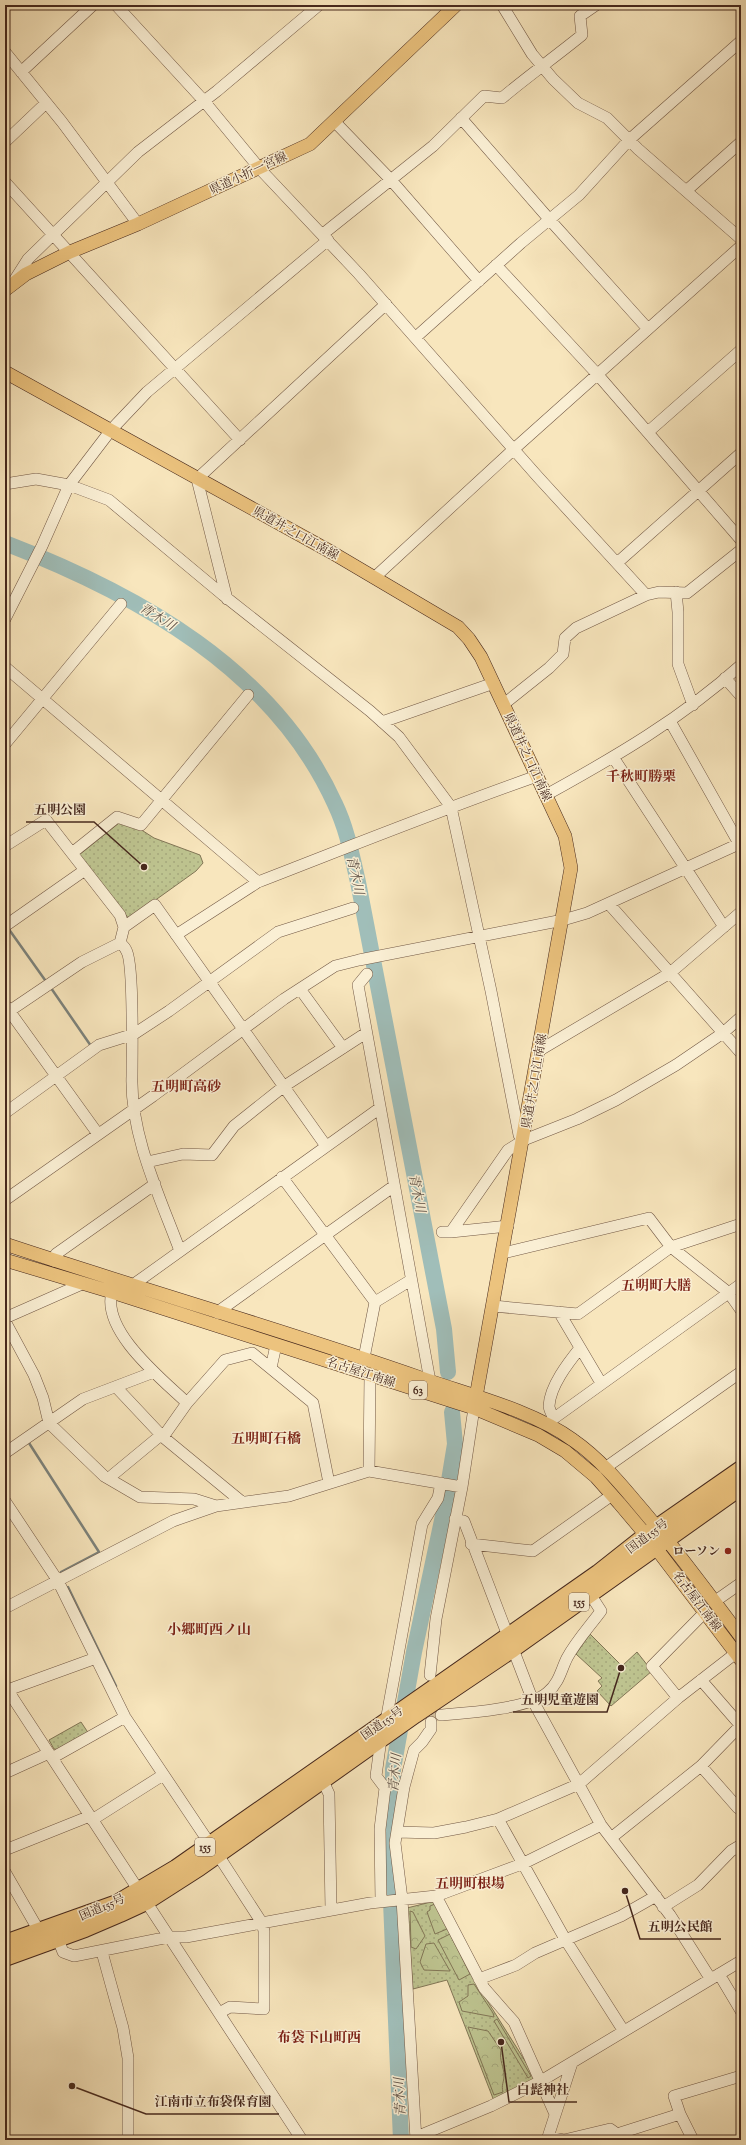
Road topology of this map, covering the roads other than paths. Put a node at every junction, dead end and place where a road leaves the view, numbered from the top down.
1 (93, 5) edge
2 (116, 5) edge
3 (319, 5) edge
4 (456, 5) edge
5 (502, 5) edge
6 (596, 5) edge
7 (741, 42) edge
8 (5, 52) edge
9 (542, 66) junction
10 (21, 72) junction
11 (204, 101) junction
12 (46, 103) junction
13 (461, 118) junction
14 (334, 121) junction
15 (629, 140) junction
16 (5, 142) edge
17 (741, 142) edge
18 (260, 168) junction
19 (391, 180) junction
20 (5, 182) edge
21 (107, 182) junction
22 (686, 191) junction
23 (549, 220) junction
24 (138, 224) junction
25 (54, 234) junction
26 (326, 237) junction
27 (741, 239) edge
28 (741, 246) edge
29 (70, 252) junction
30 (496, 265) junction
31 (479, 281) junction
32 (8, 287) edge
33 (386, 304) junction
34 (648, 329) junction
35 (416, 337) junction
36 (741, 350) edge
37 (174, 369) junction
38 (5, 372) edge
39 (598, 375) junction
40 (111, 430) junction
41 (648, 432) junction
42 (240, 440) junction
43 (514, 449) junction
44 (741, 453) edge
45 (197, 479) junction
46 (5, 484) edge
47 (69, 485) junction
48 (698, 491) junction
49 (741, 540) edge
50 (741, 550) edge
51 (617, 563) junction
52 (375, 577) junction
53 (676, 592) junction
54 (646, 595) junction
55 (227, 599) junction
56 (121, 604) dead end
57 (5, 619) edge
58 (741, 665) edge
59 (5, 667) edge
60 (725, 678) junction
61 (494, 683) junction
62 (248, 695) dead end
63 (741, 696) edge
64 (42, 698) junction
65 (504, 704) junction
66 (693, 705) junction
67 (382, 722) junction
68 (670, 722) junction
69 (5, 744) edge
70 (613, 758) junction
71 (537, 776) junction
72 (546, 795) junction
73 (162, 800) junction
74 (451, 807) junction
75 (740, 845) edge
76 (5, 846) edge
77 (72, 853) junction
78 (686, 869) junction
79 (85, 870) junction
80 (258, 882) junction
81 (609, 904) junction
82 (353, 908) dead end
83 (741, 912) edge
84 (563, 920) junction
85 (5, 926) edge
86 (124, 927) junction
87 (724, 927) junction
88 (176, 935) junction
89 (478, 936) junction
90 (120, 944) junction
91 (670, 973) junction
92 (367, 974) dead end
93 (210, 982) junction
94 (300, 989) junction
95 (6, 1010) edge
96 (741, 1017) edge
97 (242, 1028) junction
98 (366, 1033) junction
99 (723, 1033) junction
100 (134, 1034) junction
101 (343, 1048) junction
102 (540, 1050) junction
103 (741, 1054) edge
104 (55, 1075) junction
105 (283, 1087) junction
106 (380, 1108) junction
107 (132, 1110) junction
108 (5, 1113) edge
109 (98, 1134) junction
110 (524, 1140) junction
111 (326, 1146) junction
112 (147, 1162) junction
113 (282, 1177) junction
114 (155, 1184) junction
115 (394, 1186) junction
116 (5, 1200) edge
117 (741, 1224) edge
118 (508, 1226) junction
119 (325, 1234) junction
120 (5, 1244) edge
121 (671, 1247) junction
122 (180, 1250) junction
123 (503, 1253) junction
124 (5, 1260) edge
125 (54, 1261) junction
126 (411, 1280) junction
127 (82, 1284) junction
128 (741, 1284) edge
129 (133, 1287) junction
130 (112, 1292) junction
131 (729, 1293) junction
132 (375, 1302) junction
133 (493, 1306) junction
134 (741, 1310) edge
135 (559, 1312) junction
136 (218, 1313) junction
137 (5, 1318) edge
138 (5, 1321) edge
139 (276, 1345) junction
140 (580, 1348) junction
141 (364, 1358) junction
142 (271, 1368) junction
143 (154, 1372) junction
144 (741, 1372) edge
145 (370, 1375) junction
146 (430, 1381) junction
147 (601, 1383) junction
148 (116, 1386) junction
149 (476, 1402) junction
150 (187, 1403) junction
151 (549, 1420) junction
152 (49, 1423) junction
153 (162, 1436) junction
154 (5, 1453) edge
155 (605, 1468) junction
156 (741, 1469) edge
157 (369, 1471) junction
158 (109, 1478) junction
159 (329, 1483) junction
160 (442, 1483) junction
161 (459, 1486) junction
162 (741, 1486) edge
163 (612, 1494) junction
164 (5, 1501) edge
165 (242, 1502) junction
166 (216, 1506) junction
167 (455, 1519) junction
168 (656, 1537) junction
169 (471, 1544) junction
170 (58, 1581) junction
171 (741, 1583) edge
172 (590, 1594) junction
173 (714, 1602) junction
174 (5, 1608) edge
175 (705, 1612) junction
176 (741, 1637) edge
177 (511, 1642) junction
178 (738, 1656) edge
179 (96, 1658) junction
180 (430, 1675) dead end
181 (701, 1680) junction
182 (6, 1689) edge
183 (678, 1698) junction
184 (533, 1700) junction
185 (441, 1715) tunnel mouth
186 (125, 1717) junction
187 (431, 1722) dead end
188 (741, 1725) edge
189 (385, 1729) junction
190 (51, 1756) junction
191 (701, 1766) junction
192 (5, 1774) edge
193 (164, 1775) junction
194 (322, 1781) junction
195 (579, 1784) junction
196 (740, 1810) edge
197 (91, 1818) junction
198 (498, 1819) junction
199 (601, 1825) junction
200 (397, 1832) junction
201 (611, 1838) junction
202 (741, 1845) edge
203 (214, 1849) junction
204 (5, 1850) edge
205 (522, 1864) junction
206 (5, 1872) edge
207 (142, 1896) junction
208 (436, 1896) junction
209 (656, 1896) junction
210 (400, 1900) junction
211 (383, 1902) junction
212 (663, 1907) junction
213 (330, 1910) junction
214 (262, 1923) junction
215 (38, 1931) junction
216 (169, 1937) junction
217 (58, 1939) junction
218 (565, 1939) junction
219 (5, 1943) edge
220 (102, 1952) junction
221 (5, 1958) edge
222 (741, 1961) edge
223 (714, 1976) junction
224 (479, 1979) junction
225 (741, 2011) edge
226 (219, 2013) junction
227 (623, 2030) junction
228 (572, 2063) junction
229 (741, 2076) edge
230 (541, 2081) junction
231 (555, 2114) junction
232 (680, 2114) junction
233 (439, 2128) junction
234 (416, 2139) edge
235 (548, 2139) edge
236 (128, 2140) edge
237 (302, 2140) edge
238 (440, 2140) edge
239 (693, 2140) edge

1 - 10 street
2 - 11 street
3 - 11 street
4 - 14 main road, 県道小折一宮線
5 - 9 street
6 - 9 street
7 - 15 street
8 - 10 street
9 - 13 street
9 - 15 street
10 - 12 street
11 - 18 street
11 - 21 street
12 - 16 street
12 - 21 street
13 - 19 street
13 - 23 street
14 - 18 main road, 県道小折一宮線
14 - 19 street
15 - 22 street
15 - 23 street
17 - 22 street
18 - 24 main road, 県道小折一宮線
18 - 26 street
19 - 26 street
19 - 31 street
20 - 25 street
21 - 24 street
21 - 25 street
22 - 27 street
23 - 30 street
23 - 34 street
24 - 29 main road, 県道小折一宮線
25 - 29 street
25 - 32 street
26 - 33 street
26 - 37 street
28 - 34 street
29 - 32 main road, 県道小折一宮線
29 - 37 street
30 - 31 street
30 - 39 street
31 - 35 street
33 - 35 street
33 - 42 street
34 - 39 street
35 - 43 street
36 - 41 street
37 - 40 street
37 - 42 street
38 - 40 main road, 県道井之口江南線
39 - 41 street
39 - 43 street
40 - 45 main road, 県道井之口江南線
40 - 47 street
41 - 48 street
42 - 45 street
43 - 51 street
43 - 52 street
44 - 48 street
45 - 52 main road, 県道井之口江南線
45 - 55 street
46 - 47 street
47 - 55 street
47 - 57 street
48 - 49 street
48 - 51 street
50 - 53 street
51 - 54 street
52 - 61 main road, 県道井之口江南線
53 - 54 street
53 - 66 street
54 - 65 street
55 - 67 street
56 - 64 street
58 - 60 street
59 - 64 street
60 - 63 street
60 - 66 street
61 - 65 main road, 県道井之口江南線
61 - 67 street
62 - 73 street
64 - 69 street
64 - 73 street
65 - 71 main road, 県道井之口江南線
66 - 68 street
67 - 74 street
68 - 70 street
68 - 75 street
70 - 72 street
70 - 78 street
71 - 72 main road, 県道井之口江南線
71 - 74 street
72 - 84 main road, 県道井之口江南線
73 - 77 street
73 - 80 street
74 - 80 street
74 - 89 street
75 - 78 street
76 - 77 street
77 - 79 street
78 - 81 street
78 - 87 street
79 - 85 street
79 - 86 street
80 - 88 street
81 - 84 street
81 - 91 street
82 - 93 street
83 - 87 street
84 - 89 street
84 - 102 main road, 県道井之口江南線
86 - 88 street
86 - 90 street
87 - 91 street
88 - 93 street
89 - 94 street
89 - 110 street
90 - 95 street
90 - 100 street
91 - 99 street
91 - 102 street
92 - 98 street
93 - 97 street
93 - 100 street
94 - 97 street
94 - 101 street
95 - 104 street
96 - 99 street
97 - 105 street
97 - 107 street
98 - 101 street
98 - 106 street
99 - 103 street
99 - 110 street
100 - 104 street
100 - 107 street
101 - 105 street
102 - 110 main road, 県道井之口江南線
104 - 108 street
104 - 109 street
105 - 111 street
105 - 112 street
106 - 111 street
106 - 115 street
107 - 109 street
107 - 112 street
109 - 116 street
110 - 118 main road, 県道井之口江南線
110 - 118 street
111 - 113 street
112 - 114 street
113 - 119 street
113 - 122 street
114 - 122 street
114 - 125 street
115 - 119 street
115 - 126 street
117 - 121 street
118 - 123 main road, 県道井之口江南線
119 - 132 street
119 - 136 street
120 - 125 main road, 名古屋江南線 / 63
121 - 123 street
121 - 131 street
121 - 135 street
122 - 129 street
123 - 133 main road, 県道井之口江南線
124 - 127 main road, 名古屋江南線 / 63
125 - 129 main road, 名古屋江南線 / 63
126 - 132 street
126 - 146 street
127 - 130 main road, 名古屋江南線 / 63
127 - 137 street
128 - 131 street
129 - 136 main road, 名古屋江南線 / 63
130 - 139 main road, 名古屋江南線 / 63
130 - 143 street
131 - 134 street
131 - 147 street
132 - 141 street
133 - 135 street
133 - 149 main road, 県道井之口江南線
135 - 140 street
136 - 141 main road, 名古屋江南線 / 63
138 - 152 street
139 - 142 street
139 - 145 main road, 名古屋江南線 / 63
140 - 147 street
140 - 151 street
141 - 146 main road, 名古屋江南線 / 63
142 - 150 street
142 - 159 street
143 - 148 street
143 - 150 street
144 - 155 street
145 - 149 main road, 名古屋江南線 / 63
145 - 157 street
146 - 149 main road, 名古屋江南線 / 63
147 - 151 street
148 - 152 street
148 - 153 street
149 - 151 main road, 名古屋江南線 / 63
149 - 161 street
149 - 163 main road, 名古屋江南線 / 63
150 - 153 street
151 - 155 main road, 名古屋江南線 / 63
152 - 154 street
152 - 158 street
153 - 158 street
153 - 165 street
155 - 168 main road, 名古屋江南線 / 63
156 - 168 highway, 国道155号 / 155
157 - 159 street
157 - 160 street
158 - 166 street
159 - 165 street
160 - 161 street
160 - 189 street
161 - 167 street
162 - 168 highway, 国道155号 / 155
163 - 168 main road, 名古屋江南線 / 63
163 - 169 street
164 - 170 street
165 - 166 street
166 - 170 street
167 - 169 street
167 - 180 street
168 - 172 highway, 国道155号 / 155
168 - 173 main road, 名古屋江南線 / 63
168 - 175 main road, 名古屋江南線 / 63
168 - 177 highway, 国道155号 / 155
169 - 177 street
170 - 174 street
170 - 179 street
171 - 173 street
172 - 177 highway, 国道155号 / 155
172 - 184 street
173 - 176 main road, 名古屋江南線 / 63
175 - 178 main road, 名古屋江南線 / 63
175 - 183 street
177 - 184 street
177 - 189 highway, 国道155号 / 155
177 - 189 highway, 国道155号 / 155
178 - 181 street
179 - 182 street
179 - 186 street
181 - 183 street
181 - 188 street
182 - 190 street
183 - 195 street
184 - 185 street
184 - 195 street
186 - 190 street
186 - 193 street
187 - 200 street
188 - 191 street
189 - 194 highway, 国道155号 / 155
189 - 203 highway, 国道155号 / 155
189 - 211 street
190 - 192 street
190 - 197 street
191 - 196 street
191 - 201 street
193 - 197 street
193 - 203 street
194 - 203 highway, 国道155号 / 155
194 - 213 street
195 - 198 street
195 - 199 street
197 - 204 street
197 - 207 street
198 - 200 street
198 - 205 street
199 - 201 street
199 - 205 street
200 - 210 street
201 - 209 street
202 - 212 street
203 - 207 highway, 国道155号 / 155
203 - 214 street
205 - 208 street
205 - 218 street
206 - 215 street
207 - 215 highway, 国道155号 / 155
207 - 216 street
207 - 217 highway, 国道155号 / 155
208 - 210 street
208 - 224 street
209 - 212 street
209 - 218 street
210 - 211 street
210 - 234 street
211 - 213 street
212 - 223 street
213 - 214 street
214 - 216 street
214 - 226 street
215 - 219 highway, 国道155号 / 155
216 - 220 street
216 - 226 street
217 - 220 street
217 - 221 highway, 国道155号 / 155
218 - 224 street
218 - 227 street
220 - 236 street
222 - 223 street
223 - 225 street
223 - 227 street
224 - 230 street
226 - 237 street
227 - 228 street
228 - 230 street
228 - 231 street
229 - 232 street
230 - 231 street
230 - 233 street
231 - 235 street
232 - 235 street
232 - 239 street
233 - 234 street
233 - 238 street

